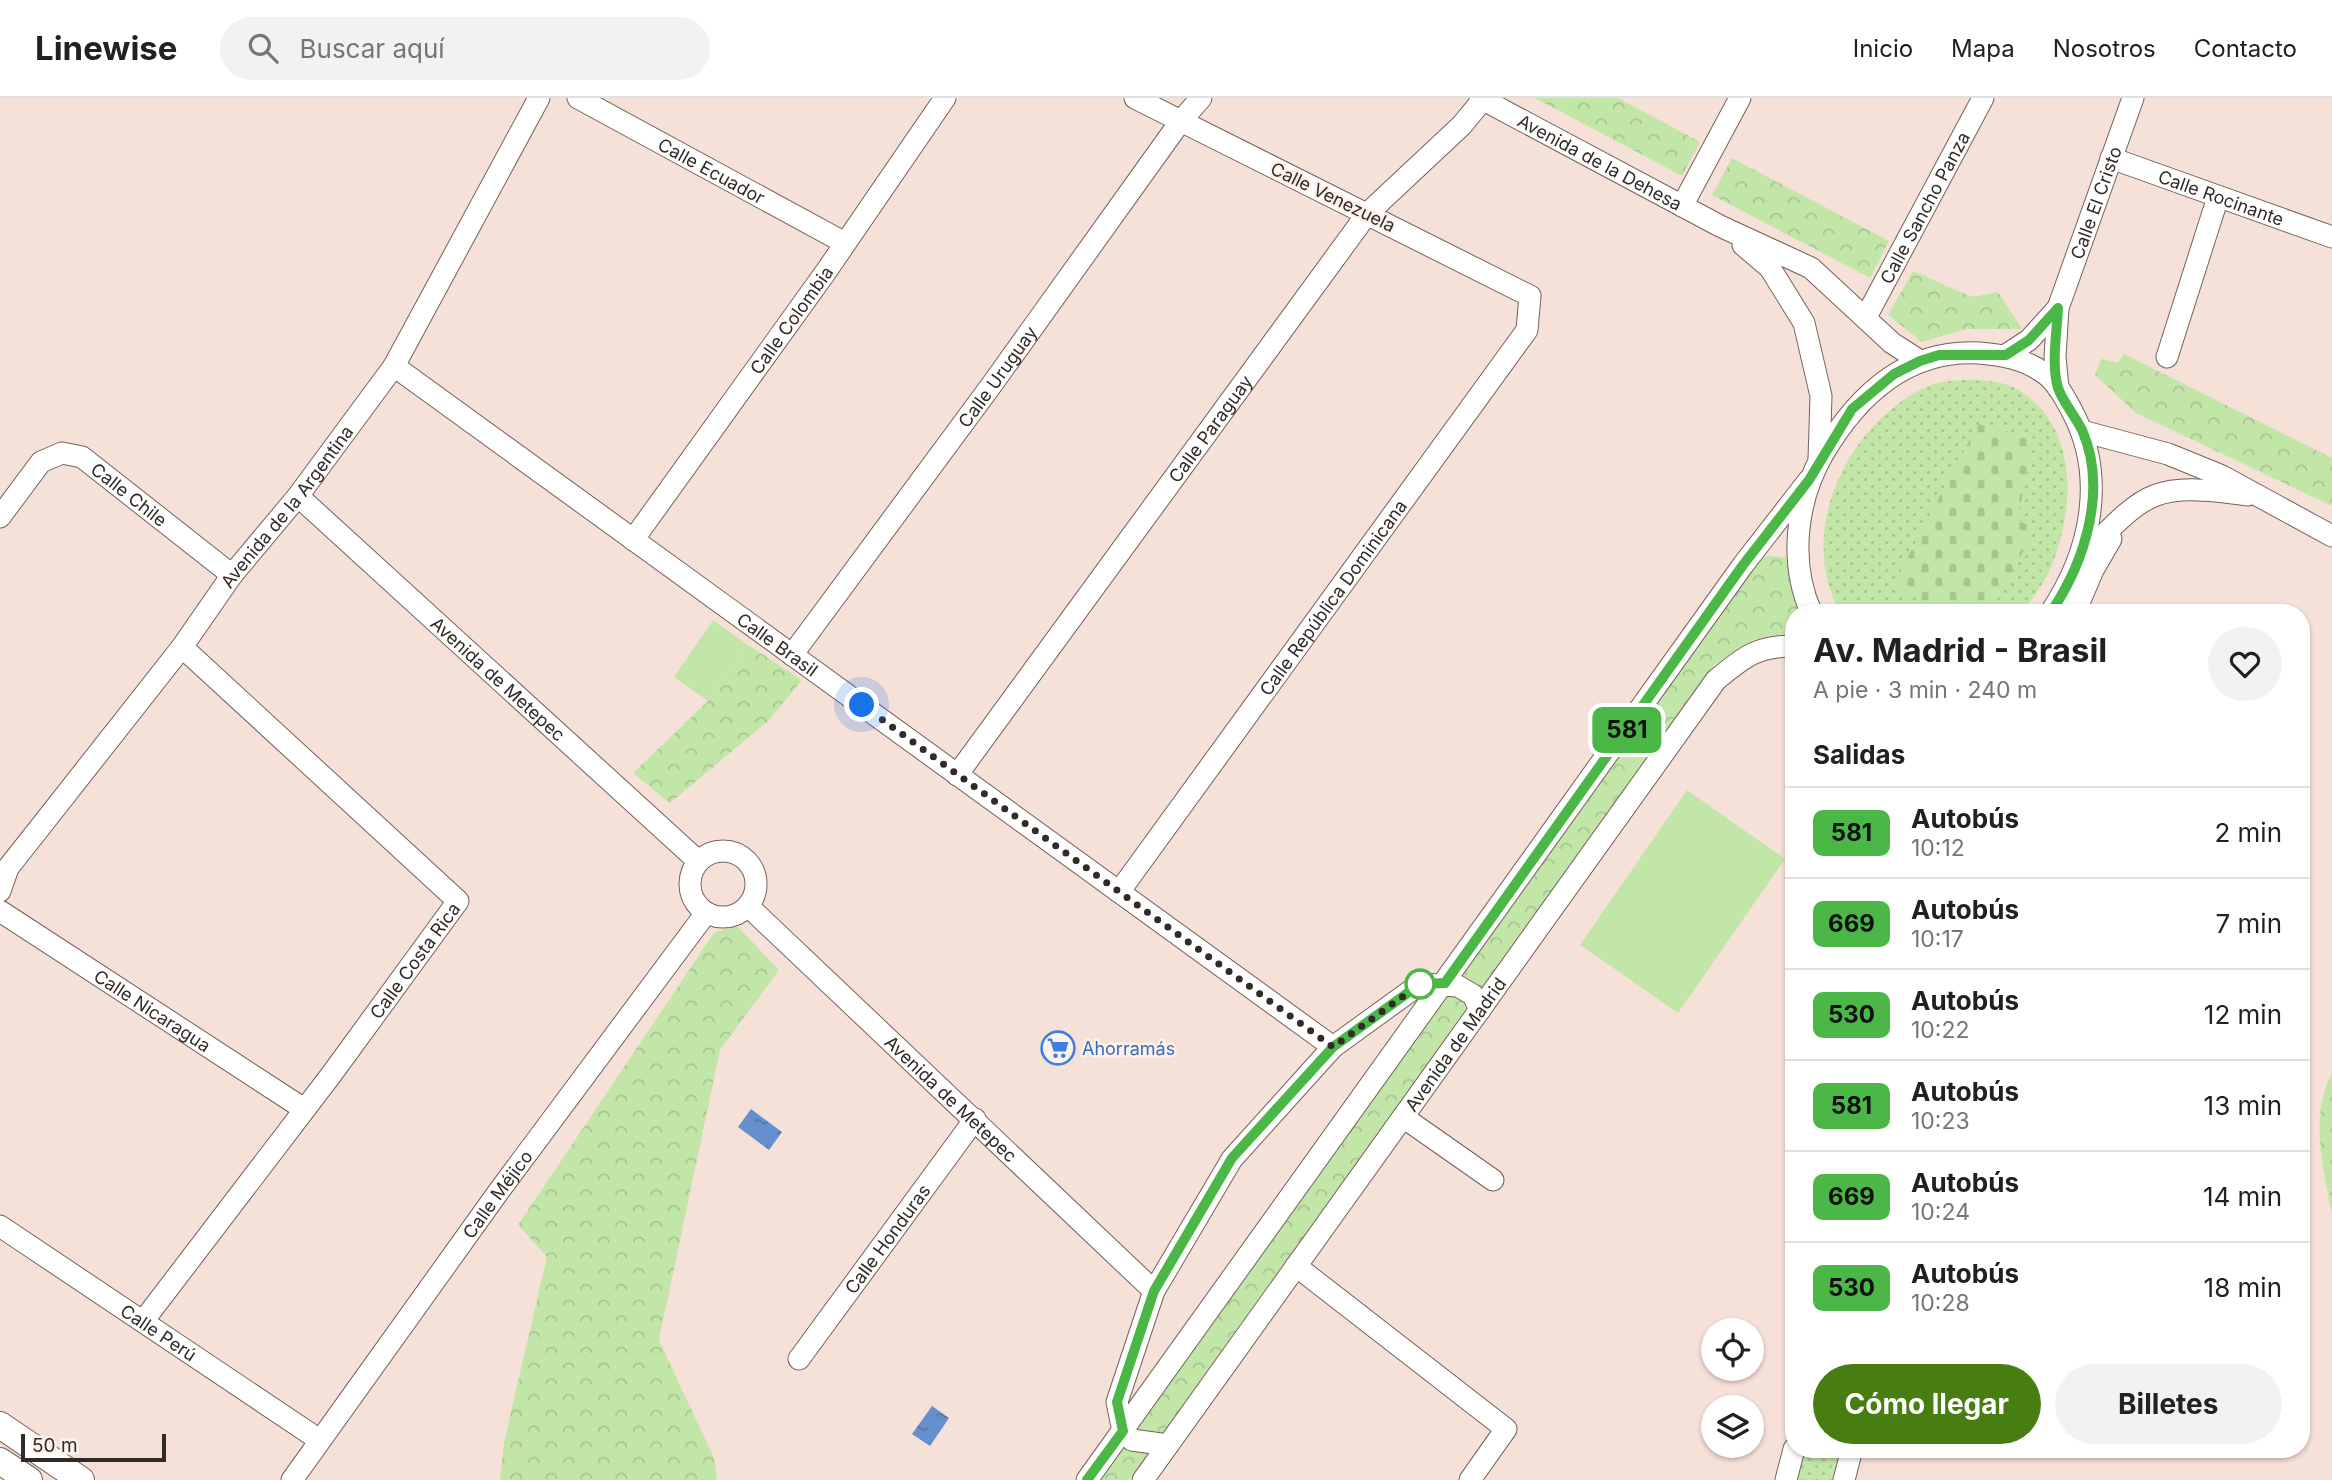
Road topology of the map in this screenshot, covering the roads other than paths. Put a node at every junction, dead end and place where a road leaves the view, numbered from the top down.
1 (540, 98) edge
2 (578, 98) edge
3 (945, 98) edge
4 (1135, 98) edge
5 (1201, 98) edge
6 (1740, 98) edge
7 (1983, 98) edge
8 (2133, 98) edge
9 (1482, 99) edge
10 (1180, 122) junction
11 (2111, 158) junction
12 (2218, 197) junction
13 (1682, 206) junction
14 (1367, 214) junction
15 (1720, 226) junction
16 (2332, 237) edge
17 (845, 243) junction
18 (1530, 296) joint
19 (2058, 308) junction
20 (1866, 317) junction
21 (2006, 355) junction
22 (2167, 357) dead end
23 (1920, 361) junction
24 (394, 366) junction
25 (2058, 388) junction
26 (2082, 431) junction
27 (1814, 470) junction
28 (298, 496) junction
29 (2260, 497) junction
30 (2129, 509) junction
31 (0, 517) edge
32 (2332, 536) edge
33 (633, 540) junction
34 (2078, 561) junction
35 (232, 576) junction
36 (1809, 604) edge
37 (2063, 604) edge
38 (2065, 604) edge
39 (1785, 646) edge
40 (182, 647) junction
41 (792, 655) junction
42 (957, 775) junction
43 (698, 861) junction
44 (0, 891) edge
45 (1119, 892) junction
46 (748, 906) junction
47 (0, 911) edge
48 (706, 913) junction
49 (1445, 983) junction
50 (1480, 1010) junction
51 (1333, 1047) junction
52 (304, 1110) junction
53 (1403, 1117) junction
54 (975, 1119) junction
55 (1493, 1180) dead end
56 (0, 1226) edge
57 (1296, 1266) junction
58 (1154, 1291) junction
59 (144, 1320) junction
60 (799, 1359) dead end
61 (0, 1425) edge
62 (1123, 1431) junction
63 (318, 1439) junction
64 (1168, 1445) junction
65 (1792, 1458) edge
66 (1850, 1458) edge
67 (0, 1461) edge
68 (29, 1480) edge
69 (81, 1480) edge
70 (292, 1480) edge
71 (1087, 1480) edge
72 (1143, 1480) edge
73 (1470, 1480) edge
74 (1786, 1480) edge
75 (1844, 1480) edge

1 - 24 street, Avenida de la Argentina
2 - 17 street, Calle Ecuador
3 - 17 street, Calle Colombia
4 - 10 street, Calle Venezuela
5 - 10 street, Calle Uruguay
6 - 13 street
7 - 20 street, Calle Sancho Panza
8 - 11 street, Calle El Cristo
9 - 13 street, Avenida de la Dehesa
9 - 14 street, Calle Paraguay
10 - 14 street, Calle Venezuela
10 - 41 street, Calle Uruguay
11 - 12 street, Calle Rocinante
11 - 19 street, Calle El Cristo
12 - 16 street, Calle Rocinante
12 - 22 street
13 - 15 street, Avenida de la Dehesa
14 - 18 street, Calle Venezuela
14 - 42 street, Calle Paraguay
15 - 20 street, Avenida de la Dehesa
15 - 27 street, Avenida de la Dehesa
17 - 33 street, Calle Colombia
18 - 45 street, Calle República Dominicana
19 - 21 street, Calle El Cristo
19 - 25 street, Calle El Cristo
20 - 23 street, Avenida de la Dehesa
21 - 23 street
21 - 25 street
23 - 27 street
24 - 28 street, Avenida de la Argentina
24 - 33 street, Calle Brasil
25 - 26 street
26 - 29 street
26 - 34 street
27 - 36 street
27 - 49 street
28 - 35 street, Avenida de la Argentina
28 - 43 street, Avenida de Metepec
29 - 30 street
29 - 32 street
30 - 34 street
30 - 38 street
31 - 35 street, Calle Chile
33 - 41 street, Calle Brasil
34 - 37 street
35 - 40 street, Avenida de la Argentina
39 - 50 street, Avenida de Madrid
40 - 44 street, Avenida de la Argentina
40 - 52 street, Calle Costa Rica
41 - 42 street, Calle Brasil
42 - 45 street, Calle Brasil
43 - 46 street
43 - 48 street
45 - 51 street, Calle Brasil
46 - 48 street
46 - 54 street, Avenida de Metepec
47 - 52 street, Calle Nicaragua
48 - 63 street, Calle Méjico
49 - 50 street
49 - 51 street
49 - 62 street
50 - 53 street, Avenida de Madrid
51 - 58 street
52 - 59 street, Calle Costa Rica
53 - 55 street
53 - 57 street, Avenida de Madrid
54 - 58 street, Avenida de Metepec
54 - 60 street, Calle Honduras
56 - 59 street, Calle Perú
57 - 64 street, Avenida de Madrid
57 - 73 street
58 - 62 street
59 - 63 street, Calle Perú
61 - 69 main road
62 - 64 street
62 - 71 street
63 - 70 street, Calle Méjico
64 - 72 street, Avenida de Madrid
65 - 74 street
66 - 75 street
67 - 68 main road

